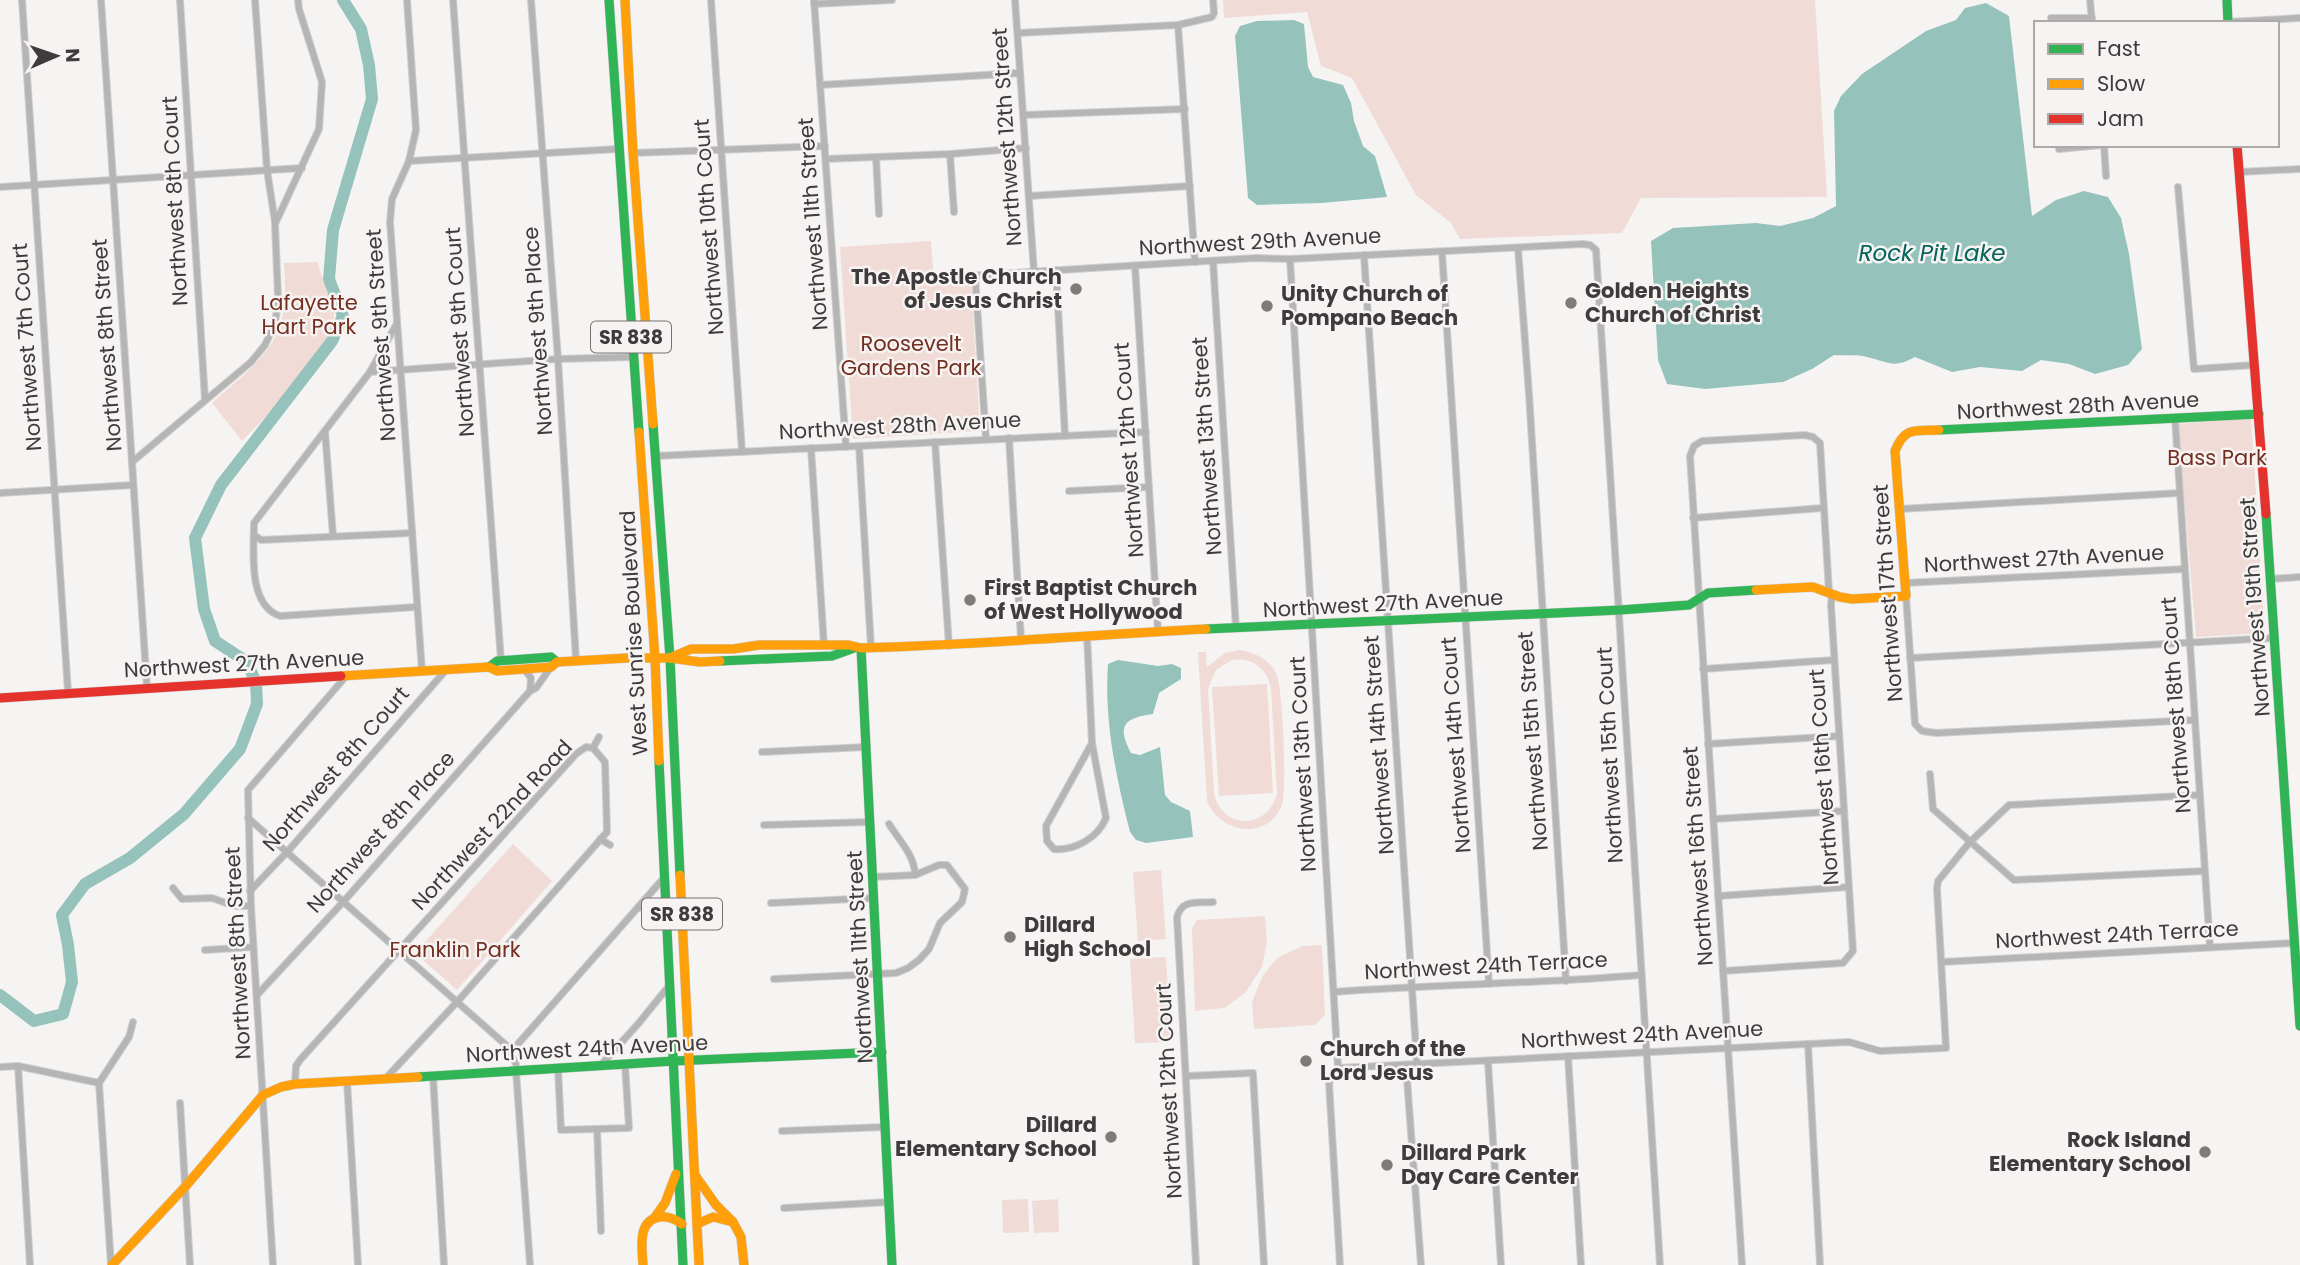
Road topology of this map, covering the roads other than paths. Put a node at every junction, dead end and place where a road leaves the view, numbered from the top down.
1 (22, 0) edge
2 (101, 0) edge
3 (180, 0) edge
4 (255, 0) edge
5 (298, 0) edge
6 (407, 0) edge
7 (453, 0) edge
8 (531, 0) edge
9 (609, 0) edge
10 (625, 0) edge
11 (711, 0) edge
12 (892, 0) edge
13 (1016, 0) edge
14 (1213, 0) edge
15 (2090, 0) edge
16 (2227, 0) edge
17 (814, 2) edge
18 (2052, 18) dead end
19 (2300, 18) edge
20 (2092, 21) edge
21 (2228, 21) edge
22 (2246, 21) edge
23 (1178, 25) junction
24 (1018, 33) junction
25 (1020, 73) junction
26 (820, 85) junction
27 (1185, 109) junction
28 (1023, 115) junction
29 (617, 128) junction
30 (825, 146) junction
31 (2081, 147) edge
32 (2103, 147) edge
33 (2237, 147) edge
34 (1026, 148) junction
35 (618, 149) junction
36 (722, 149) junction
37 (2059, 149) dead end
38 (543, 153) junction
39 (633, 153) junction
40 (950, 154) junction
41 (876, 157) junction
42 (464, 158) junction
43 (826, 159) junction
44 (409, 161) junction
45 (302, 168) junction
46 (634, 169) junction
47 (2300, 169) edge
48 (267, 170) junction
49 (2239, 172) junction
50 (192, 176) junction
51 (2106, 176) dead end
52 (113, 181) junction
53 (34, 184) junction
54 (1190, 186) junction
55 (0, 187) edge
56 (2178, 187) dead end
57 (1029, 195) junction
58 (954, 212) dead end
59 (879, 214) dead end
60 (275, 224) junction
61 (1590, 245) joint
62 (1518, 248) junction
63 (1442, 252) junction
64 (1364, 255) junction
65 (1290, 259) junction
66 (1213, 261) junction
67 (1195, 262) junction
68 (1135, 266) junction
69 (1056, 271) junction
70 (1034, 272) junction
71 (975, 275) junction
72 (933, 278) dead end
73 (397, 323) junction
74 (632, 357) junction
75 (558, 359) junction
76 (2254, 365) junction
77 (481, 366) junction
78 (400, 370) junction
79 (370, 372) junction
80 (634, 378) junction
81 (205, 400) junction
82 (2259, 414) junction
83 (2175, 418) junction
84 (326, 431) junction
85 (1146, 432) junction
86 (1065, 436) junction
87 (1901, 436) joint
88 (1813, 437) joint
89 (1009, 438) junction
90 (986, 439) junction
91 (934, 442) junction
92 (859, 446) junction
93 (846, 447) junction
94 (810, 448) junction
95 (742, 452) junction
96 (656, 456) junction
97 (132, 462) junction
98 (133, 485) junction
99 (1149, 487) junction
100 (55, 490) junction
101 (1069, 491) dead end
102 (0, 493) edge
103 (2179, 493) junction
104 (1822, 508) junction
105 (1900, 509) junction
106 (1693, 518) junction
107 (412, 533) junction
108 (254, 535) junction
109 (333, 536) junction
110 (2185, 569) junction
111 (2300, 577) edge
112 (2271, 579) junction
113 (1905, 583) junction
114 (1831, 593) junction
115 (1906, 596) junction
116 (1698, 600) junction
117 (416, 607) junction
118 (1620, 610) junction
119 (1542, 613) junction
120 (1466, 617) junction
121 (1388, 620) junction
122 (1312, 625) junction
123 (1236, 628) junction
124 (1158, 632) junction
125 (1087, 635) junction
126 (2274, 638) junction
127 (1021, 639) junction
128 (2190, 644) junction
129 (824, 645) junction
130 (949, 646) junction
131 (863, 648) junction
132 (655, 658) junction
133 (670, 658) junction
134 (1910, 658) junction
135 (501, 660) junction
136 (576, 660) junction
137 (1834, 660) junction
138 (554, 664) junction
139 (489, 667) junction
140 (524, 669) junction
141 (1703, 669) junction
142 (446, 670) junction
143 (422, 671) junction
144 (346, 675) junction
145 (146, 687) junction
146 (530, 691) junction
147 (68, 692) junction
148 (0, 698) edge
149 (2196, 720) junction
150 (1839, 736) junction
151 (599, 737) dead end
152 (1092, 743) junction
153 (1708, 744) junction
154 (866, 747) junction
155 (593, 748) junction
156 (762, 752) dead end
157 (1930, 774) dead end
158 (2200, 795) junction
159 (1843, 811) junction
160 (248, 818) junction
161 (1714, 819) junction
162 (870, 822) junction
163 (889, 824) dead end
164 (764, 825) dead end
165 (600, 839) junction
166 (1969, 843) junction
167 (610, 845) dead end
168 (288, 851) junction
169 (2205, 871) junction
170 (915, 875) junction
171 (873, 877) junction
172 (663, 878) junction
173 (1849, 887) junction
174 (173, 888) dead end
175 (250, 891) junction
176 (1718, 896) junction
177 (874, 898) junction
178 (344, 901) junction
179 (1213, 902) dead end
180 (771, 903) dead end
181 (251, 906) junction
182 (638, 908) junction
183 (666, 912) junction
184 (2294, 943) junction
185 (253, 947) junction
186 (2210, 947) junction
187 (205, 950) dead end
188 (400, 951) junction
189 (1942, 962) junction
190 (1723, 971) junction
191 (878, 974) junction
192 (1640, 975) junction
193 (774, 979) dead end
194 (1566, 981) junction
195 (669, 985) junction
196 (1489, 985) junction
197 (1412, 987) junction
198 (2299, 988) edge
199 (1334, 992) junction
200 (257, 995) junction
201 (457, 1002) junction
202 (133, 1022) dead end
203 (2300, 1026) edge
204 (1808, 1044) junction
205 (511, 1046) junction
206 (1728, 1047) junction
207 (882, 1052) junction
208 (1646, 1052) junction
209 (1568, 1056) junction
210 (689, 1060) junction
211 (674, 1061) junction
212 (1488, 1062) junction
213 (625, 1064) junction
214 (1417, 1065) junction
215 (18, 1066) junction
216 (600, 1066) junction
217 (1406, 1066) junction
218 (0, 1067) edge
219 (516, 1067) junction
220 (558, 1068) junction
221 (1339, 1068) junction
222 (433, 1076) junction
223 (1187, 1076) junction
224 (386, 1078) junction
225 (347, 1080) junction
226 (99, 1083) junction
227 (295, 1084) junction
228 (263, 1095) junction
229 (180, 1103) dead end
230 (885, 1127) junction
231 (597, 1129) junction
232 (782, 1131) dead end
233 (679, 1165) junction
234 (695, 1173) junction
235 (185, 1187) junction
236 (889, 1202) junction
237 (784, 1208) dead end
238 (655, 1217) junction
239 (733, 1222) junction
240 (682, 1224) junction
241 (697, 1224) junction
242 (601, 1231) dead end
243 (30, 1265) edge
244 (111, 1265) edge
245 (190, 1265) edge
246 (273, 1265) edge
247 (358, 1265) edge
248 (444, 1265) edge
249 (530, 1265) edge
250 (643, 1265) edge
251 (682, 1265) edge
252 (699, 1265) edge
253 (744, 1265) edge
254 (892, 1265) edge
255 (1196, 1265) edge
256 (1264, 1265) edge
257 (1340, 1265) edge
258 (1421, 1265) edge
259 (1501, 1265) edge
260 (1581, 1265) edge
261 (1660, 1265) edge
262 (1742, 1265) edge
263 (1820, 1265) edge

1 - 53 street, Northwest 7th Court
2 - 52 street, Northwest 8th Street
3 - 50 street, Northwest 8th Court
4 - 48 street
5 - 45 street
6 - 44 street, Northwest 9th Street
7 - 42 street, Northwest 9th Court
8 - 38 street, Northwest 9th Place
9 - 29 street, West Sunrise Boulevard / SR 838
10 - 39 street, West Sunrise Boulevard / SR 838
11 - 36 street, Northwest 10th Court
12 - 17 street
13 - 24 street, Northwest 12th Street
14 - 23 street
15 - 20 street
16 - 21 street
17 - 26 street, Northwest 11th Street
18 - 20 street
19 - 22 street
23 - 24 street
23 - 27 street
24 - 25 street, Northwest 12th Street
25 - 26 street
25 - 28 street, Northwest 12th Street
26 - 30 street, Northwest 11th Street
27 - 28 street
27 - 54 street
28 - 34 street, Northwest 12th Street
29 - 35 street, West Sunrise Boulevard / SR 838
29 - 39 street
30 - 36 street
30 - 43 street, Northwest 11th Street
31 - 37 street
32 - 51 street
33 - 49 street, Northwest 19th Street
34 - 40 street
34 - 57 street, Northwest 12th Street
35 - 38 street
35 - 46 street
35 - 74 street, West Sunrise Boulevard / SR 838
36 - 39 street
36 - 95 street, Northwest 10th Court
38 - 42 street
38 - 75 street, Northwest 9th Place
39 - 46 street, West Sunrise Boulevard / SR 838
40 - 41 street
40 - 58 street
41 - 43 street
41 - 59 street
42 - 44 street
42 - 77 street, Northwest 9th Court
43 - 93 street, Northwest 11th Street
44 - 73 street, Northwest 9th Street
45 - 48 street
45 - 60 street
46 - 96 street, West Sunrise Boulevard / SR 838
47 - 49 street
48 - 50 street
48 - 60 street
49 - 76 street, Northwest 19th Street
50 - 52 street
50 - 81 street, Northwest 8th Court
52 - 53 street
52 - 97 street, Northwest 8th Street
53 - 55 street
53 - 100 street, Northwest 7th Court
54 - 57 street
54 - 67 street
56 - 76 street
57 - 70 street, Northwest 12th Street
60 - 81 street
61 - 62 street, Northwest 29th Avenue
61 - 118 street, Northwest 15th Court
62 - 63 street, Northwest 29th Avenue
62 - 119 street, Northwest 15th Street
63 - 64 street, Northwest 29th Avenue
63 - 120 street, Northwest 14th Court
64 - 65 street, Northwest 29th Avenue
64 - 121 street, Northwest 14th Street
65 - 66 street, Northwest 29th Avenue
65 - 122 street, Northwest 13th Court
66 - 67 street, Northwest 29th Avenue
66 - 123 street, Northwest 13th Street
67 - 68 street, Northwest 29th Avenue
68 - 69 street, Northwest 29th Avenue
68 - 85 street, Northwest 12th Court
69 - 70 street, Northwest 29th Avenue
69 - 86 street
70 - 71 street, Northwest 29th Avenue
71 - 72 street, Northwest 29th Avenue
71 - 90 street
73 - 78 street, Northwest 9th Street
73 - 79 street
74 - 75 street
74 - 80 street, West Sunrise Boulevard / SR 838
75 - 77 street
75 - 136 street, Northwest 9th Place
76 - 82 street, Northwest 19th Street
77 - 78 street
77 - 135 street, Northwest 9th Court
78 - 79 street
78 - 107 street, Northwest 9th Street
79 - 84 street
80 - 96 street
80 - 132 street, West Sunrise Boulevard / SR 838
81 - 97 street
82 - 83 street, Northwest 28th Avenue
82 - 112 street, Northwest 19th Street
83 - 87 street, Northwest 28th Avenue
83 - 103 street, Northwest 18th Court
84 - 108 street
84 - 109 street
85 - 86 street, Northwest 28th Avenue
85 - 99 street, Northwest 12th Court
86 - 89 street, Northwest 28th Avenue
87 - 105 street, Northwest 17th Street
88 - 104 street, Northwest 16th Court
88 - 106 street, Northwest 16th Street
89 - 90 street, Northwest 28th Avenue
89 - 127 street
90 - 91 street, Northwest 28th Avenue
91 - 92 street, Northwest 28th Avenue
91 - 130 street
92 - 93 street, Northwest 28th Avenue
92 - 131 street, Northwest 11th Street
93 - 94 street, Northwest 28th Avenue
94 - 95 street, Northwest 28th Avenue
94 - 129 street
95 - 96 street, Northwest 28th Avenue
96 - 133 street, West Sunrise Boulevard / SR 838
97 - 98 street, Northwest 8th Street
98 - 100 street
98 - 145 street, Northwest 8th Street
99 - 101 street
99 - 124 street, Northwest 12th Court
100 - 102 street
100 - 147 street, Northwest 7th Court
103 - 105 street
103 - 110 street, Northwest 18th Court
104 - 106 street
104 - 114 street, Northwest 16th Court
105 - 113 street, Northwest 17th Street
106 - 116 street, Northwest 16th Street
107 - 109 street
107 - 117 street, Northwest 9th Street
108 - 109 street
108 - 117 street
110 - 113 street, Northwest 27th Avenue
110 - 128 street, Northwest 18th Court
111 - 112 street
112 - 126 street, Northwest 19th Street
113 - 115 street, Northwest 17th Street
114 - 115 street, Northwest 27th Avenue
114 - 116 street, Northwest 27th Avenue
114 - 137 street, Northwest 16th Court
115 - 134 street, Northwest 17th Street
116 - 118 street, Northwest 27th Avenue
116 - 141 street, Northwest 16th Street
117 - 143 street, Northwest 9th Street
118 - 119 street, Northwest 27th Avenue
118 - 192 street, Northwest 15th Court
119 - 120 street, Northwest 27th Avenue
119 - 194 street, Northwest 15th Street
120 - 121 street, Northwest 27th Avenue
120 - 196 street, Northwest 14th Court
121 - 122 street, Northwest 27th Avenue
121 - 197 street, Northwest 14th Street
122 - 123 street, Northwest 27th Avenue
122 - 199 street, Northwest 13th Court
123 - 124 street, Northwest 27th Avenue
124 - 125 street, Northwest 27th Avenue
125 - 127 street, Northwest 27th Avenue
125 - 152 street
126 - 128 street
126 - 184 street, Northwest 19th Street
127 - 130 street, Northwest 27th Avenue
128 - 134 street
128 - 149 street, Northwest 18th Court
129 - 131 street, Northwest 27th Avenue
129 - 133 street, Northwest 27th Avenue
130 - 131 street, Northwest 27th Avenue
131 - 133 street, Northwest 27th Avenue
131 - 154 street, Northwest 11th Street
132 - 133 street, Northwest 27th Avenue
132 - 136 street, Northwest 27th Avenue
132 - 172 street, West Sunrise Boulevard / SR 838
133 - 210 street, West Sunrise Boulevard / SR 838
134 - 149 street, Northwest 17th Street
135 - 138 street, Northwest 27th Avenue
135 - 139 street, Northwest 27th Avenue
136 - 138 street, Northwest 27th Avenue
137 - 141 street
137 - 150 street, Northwest 16th Court
138 - 140 street, Northwest 27th Avenue
138 - 146 street, Northwest 8th Place
139 - 140 street, Northwest 27th Avenue
139 - 142 street, Northwest 27th Avenue
140 - 146 street
141 - 153 street, Northwest 16th Street
142 - 143 street, Northwest 27th Avenue
142 - 168 street, Northwest 8th Court
143 - 144 street, Northwest 27th Avenue
144 - 145 street, Northwest 27th Avenue
144 - 160 street, Northwest 8th Street
145 - 147 street, Northwest 27th Avenue
146 - 178 street, Northwest 8th Place
147 - 148 street, Northwest 27th Avenue
149 - 158 street, Northwest 18th Court
150 - 153 street
150 - 159 street, Northwest 16th Court
151 - 155 street
152 - 152 street
153 - 161 street, Northwest 16th Street
154 - 156 street
154 - 162 street, Northwest 11th Street
155 - 165 street
155 - 188 street, Northwest 22nd Road
157 - 166 street
158 - 166 street
158 - 169 street, Northwest 18th Court
159 - 161 street
159 - 173 street, Northwest 16th Court
160 - 168 street
160 - 175 street, Northwest 8th Street
161 - 176 street, Northwest 16th Street
162 - 164 street
162 - 171 street, Northwest 11th Street
163 - 170 street
165 - 167 street
165 - 201 street
166 - 169 street
166 - 189 street
168 - 175 street, Northwest 8th Court
168 - 178 street
169 - 186 street, Northwest 18th Court
170 - 171 street
170 - 191 street
171 - 177 street, Northwest 11th Street
172 - 182 street
172 - 183 street, West Sunrise Boulevard / SR 838
173 - 176 street
173 - 190 street, Northwest 16th Court
174 - 181 street
175 - 181 street, Northwest 8th Street
176 - 190 street, Northwest 16th Street
177 - 180 street
177 - 191 street, Northwest 11th Street
178 - 188 street
178 - 200 street, Northwest 8th Place
179 - 223 street, Northwest 12th Court
181 - 185 street, Northwest 8th Street
182 - 183 street
182 - 205 street
183 - 195 street, West Sunrise Boulevard / SR 838
184 - 186 street, Northwest 24th Terrace
184 - 198 street, Northwest 19th Street
185 - 187 street
185 - 200 street, Northwest 8th Street
186 - 189 street, Northwest 24th Terrace
188 - 201 street
188 - 227 street, Northwest 22nd Road
189 - 204 street, Northwest 24th Avenue
190 - 206 street, Northwest 16th Street
191 - 193 street
191 - 207 street, Northwest 11th Street
192 - 194 street, Northwest 24th Terrace
192 - 208 street, Northwest 15th Court
194 - 196 street, Northwest 24th Terrace
195 - 211 street, West Sunrise Boulevard / SR 838
195 - 216 street
196 - 197 street, Northwest 24th Terrace
197 - 199 street, Northwest 24th Terrace
197 - 214 street, Northwest 14th Street
198 - 203 street, Northwest 19th Street
199 - 221 street, Northwest 13th Court
200 - 228 street, Northwest 8th Street
201 - 205 street
201 - 224 street
202 - 226 street
204 - 206 street, Northwest 24th Avenue
204 - 263 street
205 - 219 street
205 - 219 street
206 - 208 street, Northwest 24th Avenue
206 - 262 street, Northwest 16th Street
207 - 210 street, Northwest 24th Avenue
207 - 230 street, Northwest 11th Street
208 - 209 street, Northwest 24th Avenue
208 - 261 street, Northwest 15th Court
209 - 212 street, Northwest 24th Avenue
209 - 260 street
210 - 211 street, Northwest 24th Avenue
210 - 234 street, West Sunrise Boulevard / SR 838
211 - 213 street, Northwest 24th Avenue
211 - 233 street, West Sunrise Boulevard / SR 838
212 - 214 street, Northwest 24th Avenue
212 - 259 street
213 - 216 street, Northwest 24th Avenue
213 - 231 street
214 - 217 street, Northwest 24th Avenue
215 - 218 street
215 - 226 street
215 - 243 street
216 - 220 street, Northwest 24th Avenue
217 - 221 street, Northwest 24th Avenue
217 - 258 street
219 - 220 street, Northwest 24th Avenue
219 - 222 street, Northwest 24th Avenue
219 - 249 street
220 - 231 street
221 - 257 street, Northwest 13th Court
222 - 224 street, Northwest 24th Avenue
222 - 248 street
223 - 255 street, Northwest 12th Court
223 - 256 street
224 - 225 street, Northwest 24th Avenue
225 - 227 street, Northwest 24th Avenue
225 - 247 street
226 - 244 street
227 - 228 street
228 - 235 street
228 - 246 street, Northwest 8th Street
229 - 235 street
230 - 232 street
230 - 236 street, Northwest 11th Street
231 - 242 street
233 - 238 street
233 - 240 street, West Sunrise Boulevard / SR 838
234 - 239 street
234 - 241 street, West Sunrise Boulevard / SR 838
235 - 244 street
235 - 245 street
236 - 237 street
236 - 254 street, Northwest 11th Street
238 - 240 street
238 - 250 street
239 - 241 street
239 - 253 street
240 - 251 street, West Sunrise Boulevard / SR 838
241 - 252 street, West Sunrise Boulevard / SR 838

